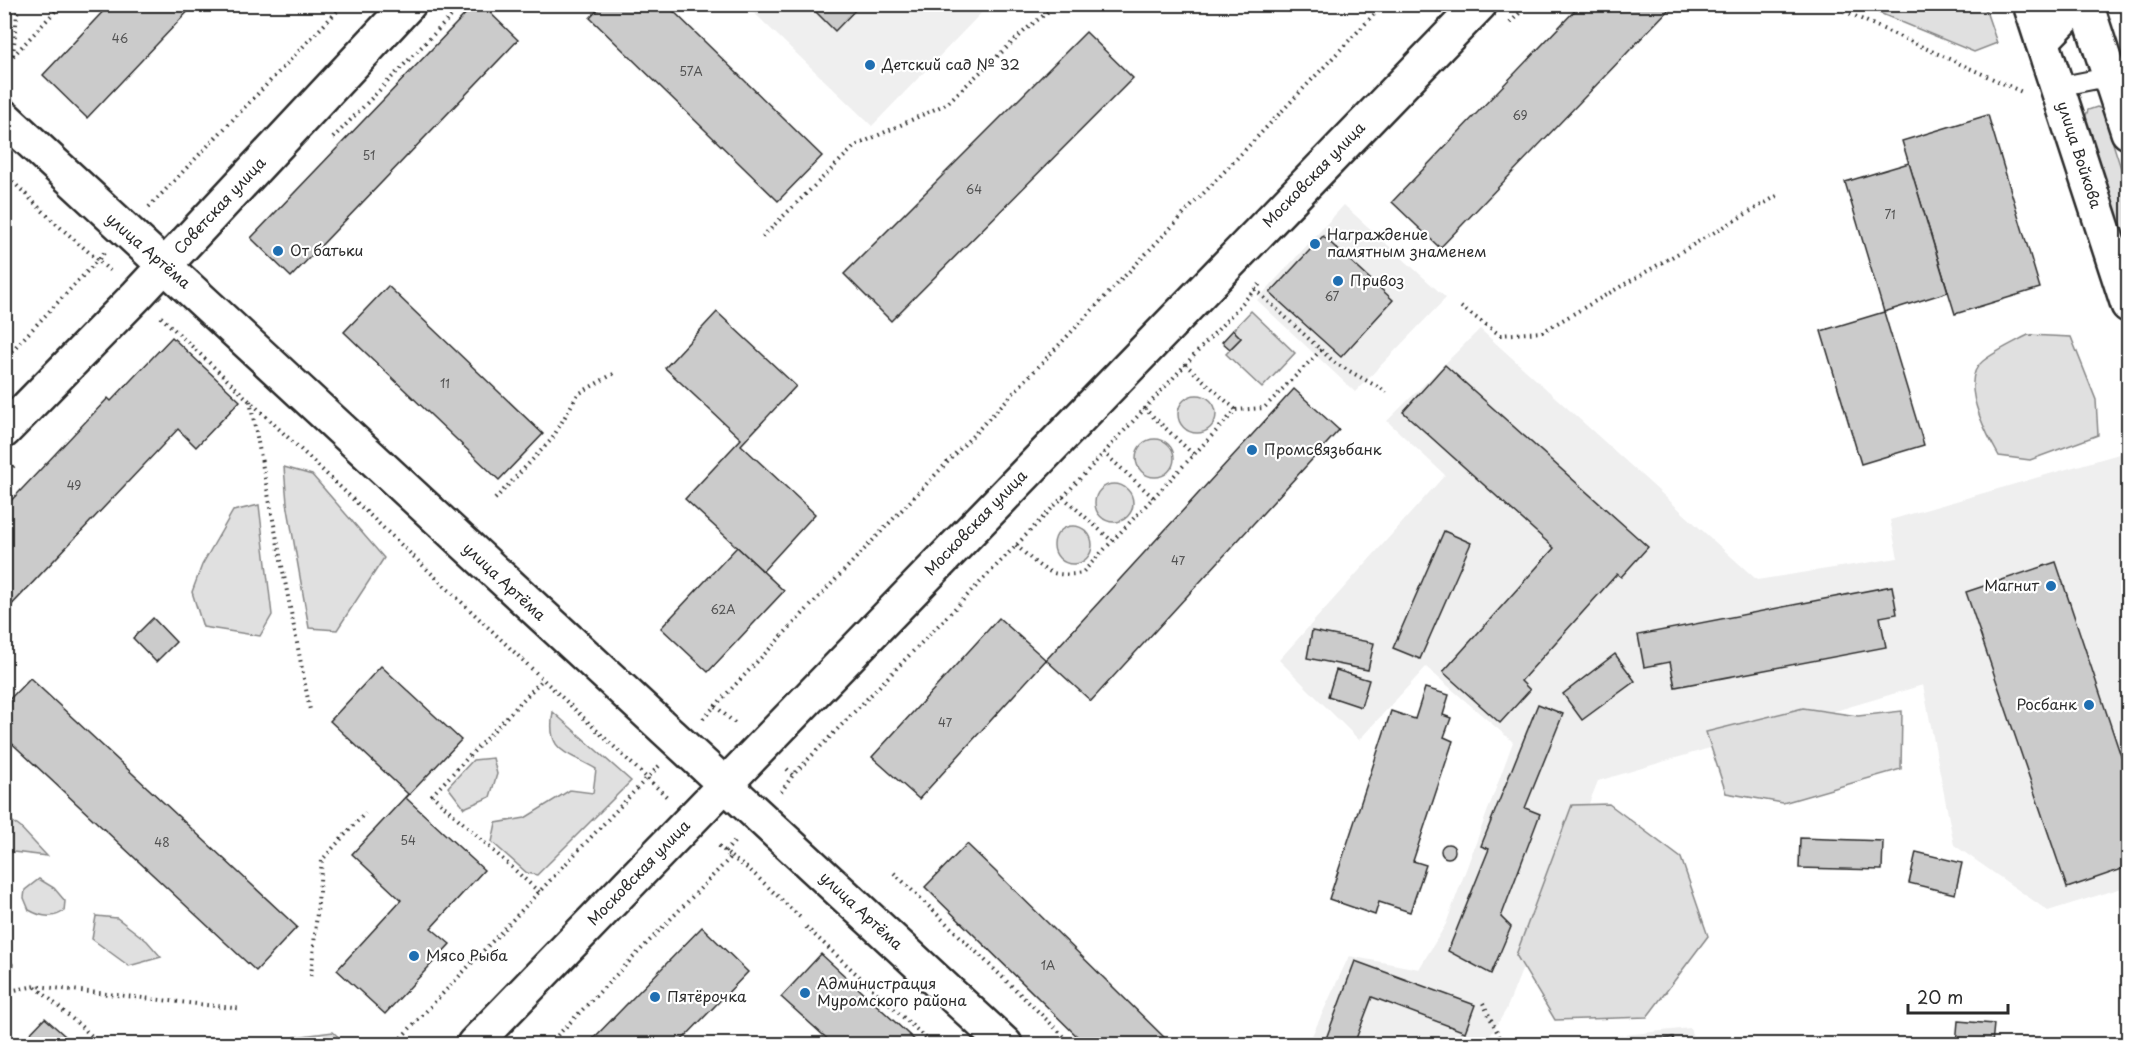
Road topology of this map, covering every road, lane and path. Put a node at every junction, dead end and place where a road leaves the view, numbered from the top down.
1 (18, 4) edge
2 (62, 4) edge
3 (344, 4) edge
4 (409, 4) edge
5 (1058, 4) edge
6 (1384, 4) edge
7 (1480, 4) edge
8 (1828, 4) edge
9 (2030, 4) edge
10 (2078, 4) edge
11 (2086, 4) edge
12 (2042, 41) junction
13 (2119, 75) edge
14 (2057, 87) junction
15 (2027, 102) dead end
16 (4, 117) edge
17 (2128, 132) edge
18 (4, 173) edge
19 (1777, 196) dead end
20 (125, 232) junction
21 (762, 237) dead end
22 (98, 260) junction
23 (165, 265) junction
24 (1256, 289) dead end
25 (2128, 306) edge
26 (1461, 307) dead end
27 (153, 325) dead end
28 (1321, 350) junction
29 (4, 359) edge
30 (1185, 364) dead end
31 (615, 373) dead end
32 (1387, 392) dead end
33 (250, 401) junction
34 (1144, 408) dead end
35 (1236, 410) junction
36 (13, 445) edge
37 (1102, 452) dead end
38 (1194, 455) junction
39 (4, 476) edge
40 (1063, 497) dead end
41 (1154, 498) junction
42 (495, 499) dead end
43 (1112, 540) junction
44 (1016, 545) dead end
45 (543, 679) junction
46 (715, 706) dead end
47 (310, 710) dead end
48 (724, 785) junction
49 (365, 813) dead end
50 (731, 857) dead end
51 (894, 873) dead end
52 (539, 892) junction
53 (802, 918) dead end
54 (806, 927) dead end
55 (311, 976) dead end
56 (36, 986) junction
57 (4, 992) edge
58 (1483, 1003) dead end
59 (242, 1009) dead end
60 (101, 1044) edge
61 (395, 1044) edge
62 (474, 1044) edge
63 (932, 1044) edge
64 (1005, 1044) edge
65 (1072, 1044) edge
66 (1503, 1044) edge

1 - 2 path
3 - 20 path
4 - 23 street, Советская улица
5 - 21 path
6 - 46 path
7 - 48 street, Московская улица
8 - 15 path
9 - 12 street, улица Войкова
10 - 12 street
11 - 13 street
12 - 14 street, улица Войкова
13 - 14 lane
13 - 17 street
14 - 25 street, улица Войкова
16 - 20 street, улица Артёма
18 - 22 path
19 - 26 path
20 - 22 path
20 - 23 street, улица Артёма
22 - 29 path
23 - 36 street, Советская улица
23 - 48 street, улица Артёма
24 - 28 path
27 - 33 path
28 - 32 path
28 - 35 path
30 - 35 path
31 - 42 path
33 - 45 path
33 - 47 path
34 - 38 path
35 - 38 path
36 - 39 path
37 - 41 path
38 - 41 path
40 - 43 path
41 - 43 path
43 - 44 path
45 - 52 path
45 - 52 path
48 - 62 street, Московская улица
48 - 64 street, улица Артёма
49 - 55 path
50 - 53 path
51 - 65 path
52 - 61 path
54 - 63 path
56 - 57 path
56 - 59 path
56 - 60 path
58 - 66 path

